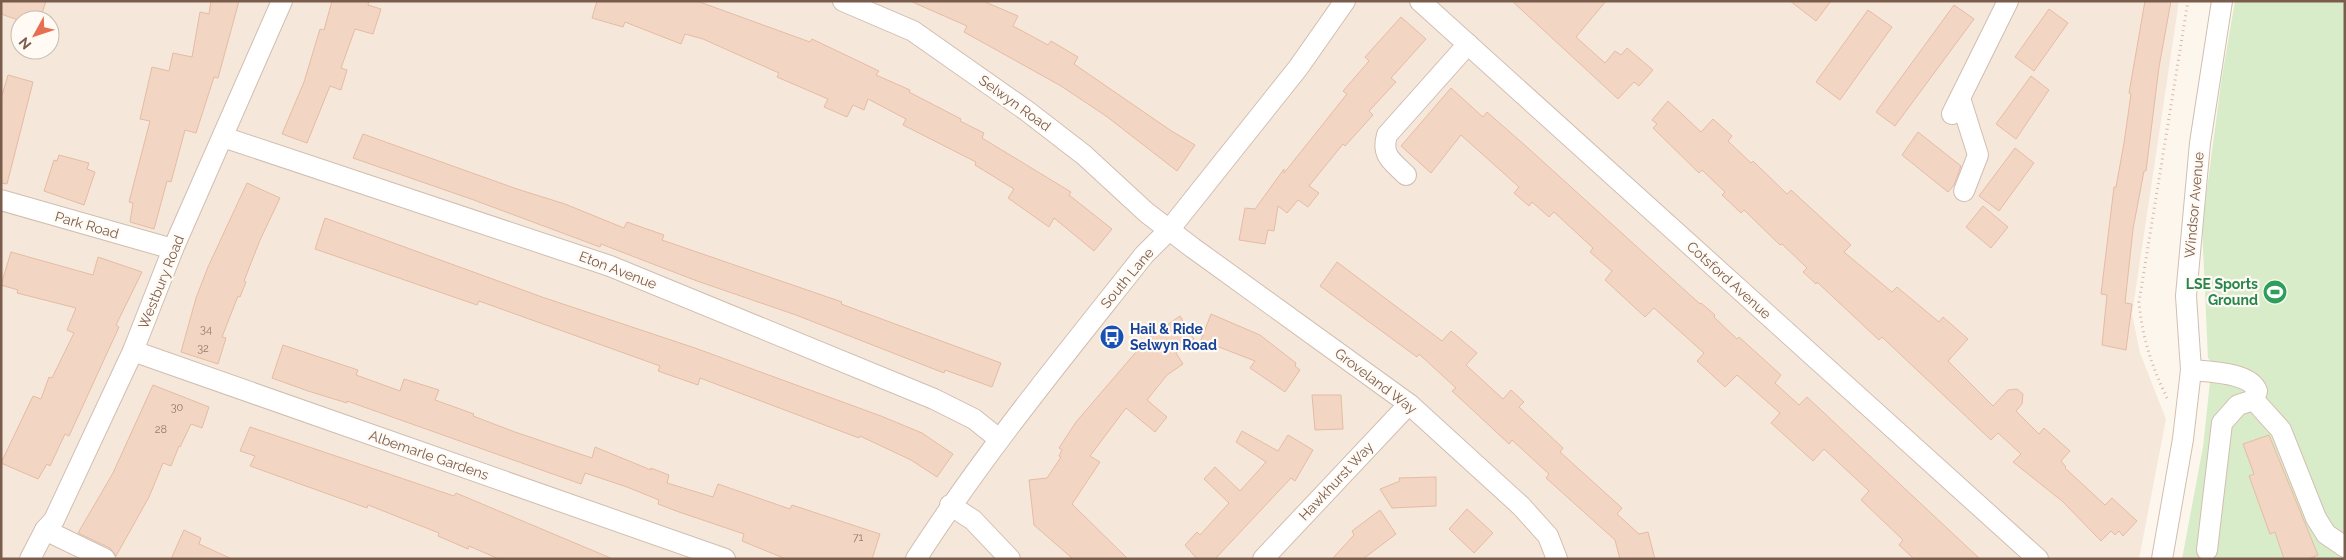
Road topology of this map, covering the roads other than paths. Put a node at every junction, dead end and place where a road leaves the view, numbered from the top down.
1 (282, 1) edge
2 (843, 1) edge
3 (1344, 1) edge
4 (1420, 1) edge
5 (2008, 1) edge
6 (2222, 1) edge
7 (1468, 44) junction
8 (222, 137) junction
9 (1406, 175) dead end
10 (1964, 191) dead end
11 (1, 200) edge
12 (1169, 230) junction
13 (173, 249) junction
14 (133, 351) junction
15 (2191, 370) junction
16 (2254, 400) junction
17 (1409, 404) junction
18 (999, 439) junction
19 (950, 505) junction
20 (45, 530) junction
21 (2345, 547) edge
22 (2207, 550) dead end
23 (30, 559) edge
24 (105, 559) edge
25 (726, 559) edge
26 (916, 559) edge
27 (1010, 559) edge
28 (1263, 559) edge
29 (1557, 559) edge
30 (2038, 559) edge
31 (2162, 559) edge

1 - 8 street, Westbury Road
2 - 12 street, Selwyn Road
3 - 12 street, South Lane
4 - 7 street, Cotsford Avenue
5 - 10 street
6 - 15 street, Windsor Avenue
7 - 9 street
7 - 30 street, Cotsford Avenue
8 - 13 street, Westbury Road
8 - 18 street, Eton Avenue
11 - 13 street, Park Road
12 - 17 street, Groveland Way
12 - 18 street, South Lane
13 - 14 street, Westbury Road
14 - 20 street, Westbury Road
14 - 25 street, Albemarle Gardens
15 - 16 street
15 - 31 street, Windsor Avenue
16 - 21 street
16 - 22 street
17 - 28 street, Hawkhurst Way
17 - 29 street, Groveland Way
18 - 19 street, South Lane
19 - 26 street, South Lane
19 - 27 street
20 - 23 street, Westbury Road
20 - 24 street

